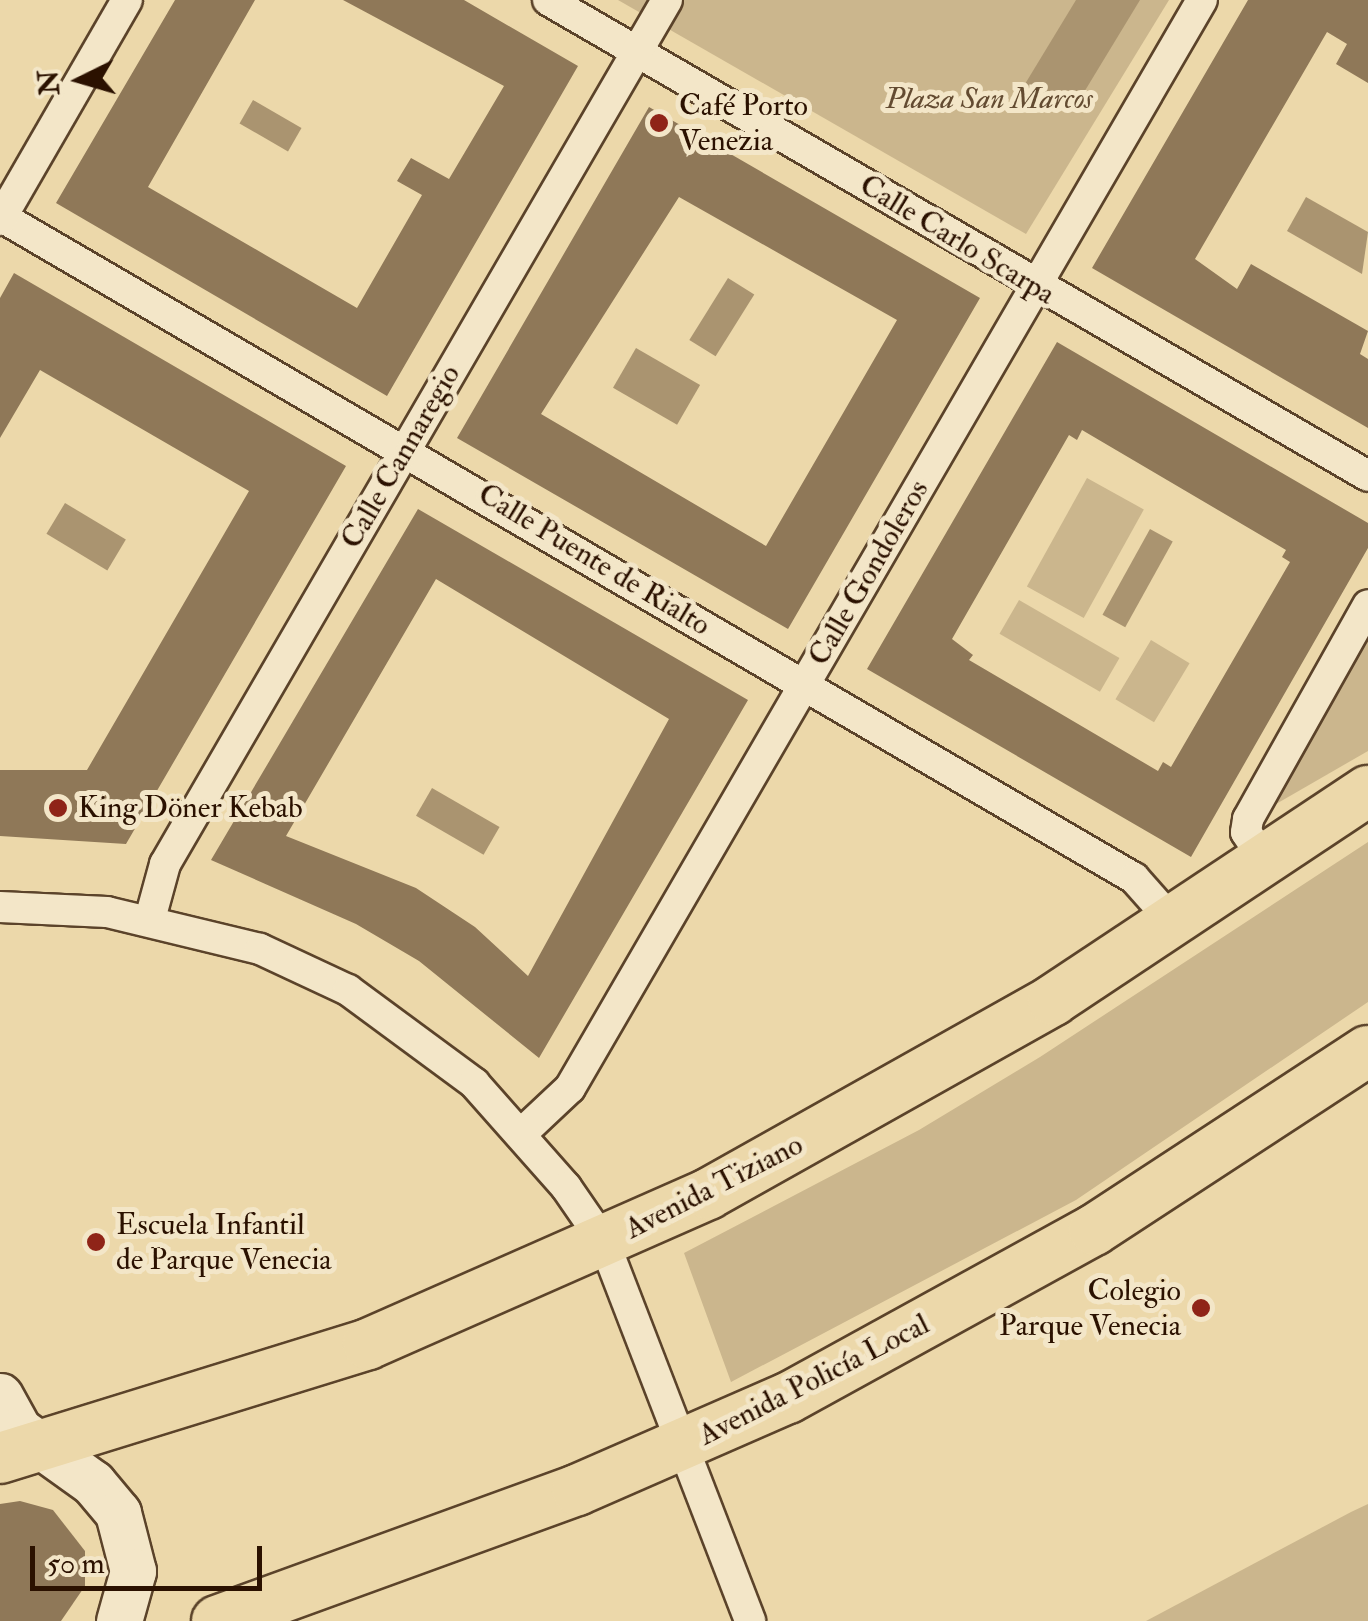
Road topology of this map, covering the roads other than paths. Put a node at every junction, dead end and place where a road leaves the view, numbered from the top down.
1 (127, 0) edge
2 (548, 0) edge
3 (667, 0) edge
4 (1202, 0) edge
5 (637, 52) junction
6 (1, 218) edge
7 (1035, 286) junction
8 (406, 448) junction
9 (1368, 476) edge
10 (1368, 605) edge
11 (804, 685) junction
12 (1368, 791) edge
13 (1264, 859) junction
14 (0, 907) edge
15 (150, 919) junction
16 (1174, 923) junction
17 (1368, 1050) edge
18 (521, 1134) junction
19 (604, 1242) junction
20 (0, 1396) edge
21 (684, 1446) junction
22 (23, 1453) edge
23 (119, 1621) edge
24 (216, 1621) edge
25 (750, 1621) edge

1 - 6 street
2 - 5 street, Calle Carlo Scarpa
3 - 5 street, Calle Cannaregio
4 - 7 street, Calle Gondoleros
5 - 7 street, Calle Carlo Scarpa
5 - 8 street, Calle Cannaregio
6 - 8 street, Calle Puente de Rialto
7 - 9 street, Calle Carlo Scarpa
7 - 11 street, Calle Gondoleros
8 - 11 street, Calle Puente de Rialto
8 - 15 street, Calle Cannaregio
10 - 13 street
11 - 16 street, Calle Puente de Rialto
11 - 18 street, Calle Gondoleros
12 - 13 main road, Avenida Tiziano
13 - 16 main road, Avenida Tiziano
14 - 15 street
15 - 18 street
16 - 19 main road, Avenida Tiziano
17 - 21 main road, Avenida Policía Local
18 - 19 street
19 - 21 street
19 - 22 main road, Avenida Tiziano
20 - 22 street
21 - 24 main road, Avenida Policía Local
21 - 25 street
22 - 23 street

